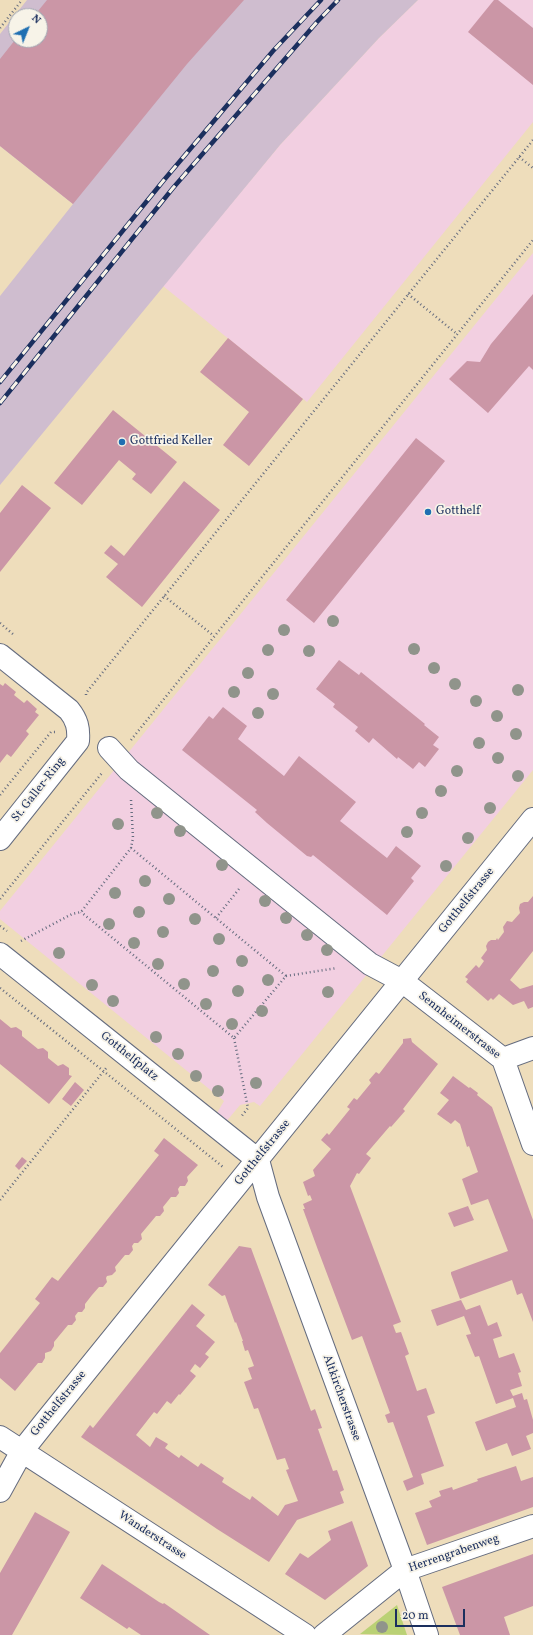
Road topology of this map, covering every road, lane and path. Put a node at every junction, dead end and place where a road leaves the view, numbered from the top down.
1 (22, 0) edge
2 (0, 28) edge
3 (533, 140) edge
4 (519, 157) junction
5 (533, 168) edge
6 (533, 240) edge
7 (408, 294) junction
8 (457, 334) junction
9 (164, 596) junction
10 (214, 636) junction
11 (0, 655) edge
12 (85, 698) dead end
13 (109, 748) junction
14 (129, 770) junction
15 (533, 819) edge
16 (0, 839) edge
17 (131, 848) junction
18 (254, 871) junction
19 (0, 899) edge
20 (81, 912) junction
21 (216, 918) junction
22 (0, 926) edge
23 (10, 934) dead end
24 (15, 938) dead end
25 (0, 954) edge
26 (369, 963) junction
27 (286, 976) junction
28 (402, 981) junction
29 (0, 988) edge
30 (234, 1038) junction
31 (533, 1048) edge
32 (121, 1050) junction
33 (503, 1059) junction
34 (104, 1072) junction
35 (226, 1135) junction
36 (533, 1144) edge
37 (210, 1156) junction
38 (258, 1160) junction
39 (240, 1181) junction
40 (0, 1200) edge
41 (0, 1437) edge
42 (22, 1451) junction
43 (0, 1491) edge
44 (533, 1526) edge
45 (405, 1570) junction
46 (305, 1635) edge
47 (324, 1635) edge
48 (427, 1635) edge

1 - 2 path
3 - 4 path
4 - 5 path
4 - 7 path
6 - 8 path
7 - 8 path
7 - 9 path
8 - 10 path
9 - 10 path
9 - 12 path
10 - 13 path
11 - 16 street, St. Galler-Ring
13 - 14 street, Sennheimerstrasse
13 - 19 path
14 - 17 path
14 - 18 street, Sennheimerstrasse
15 - 28 street, Gotthelfstrasse
17 - 20 path
17 - 21 path
18 - 21 path
18 - 26 street, Sennheimerstrasse
20 - 24 path
20 - 30 path
21 - 27 path
22 - 23 path
25 - 32 street, Gotthelfplatz
26 - 27 path
26 - 28 street, Sennheimerstrasse
27 - 30 path
28 - 33 street, Sennheimerstrasse
28 - 38 street, Gotthelfstrasse
29 - 34 path
30 - 35 path
31 - 33 street
32 - 34 path
32 - 35 street, Gotthelfplatz
33 - 36 street, Sennheimerstrasse
34 - 37 path
34 - 40 path
35 - 37 path
35 - 38 street, Gotthelfplatz
37 - 39 path
38 - 39 street, Gotthelfstrasse
38 - 45 street, Altkircherstrasse
39 - 42 street, Gotthelfstrasse
41 - 42 street, Wanderstrasse
42 - 43 street, Gotthelfstrasse
42 - 46 street, Wanderstrasse
44 - 45 street, Herrengrabenweg
45 - 47 street, Herrengrabenweg
45 - 48 street, Altkircherstrasse

